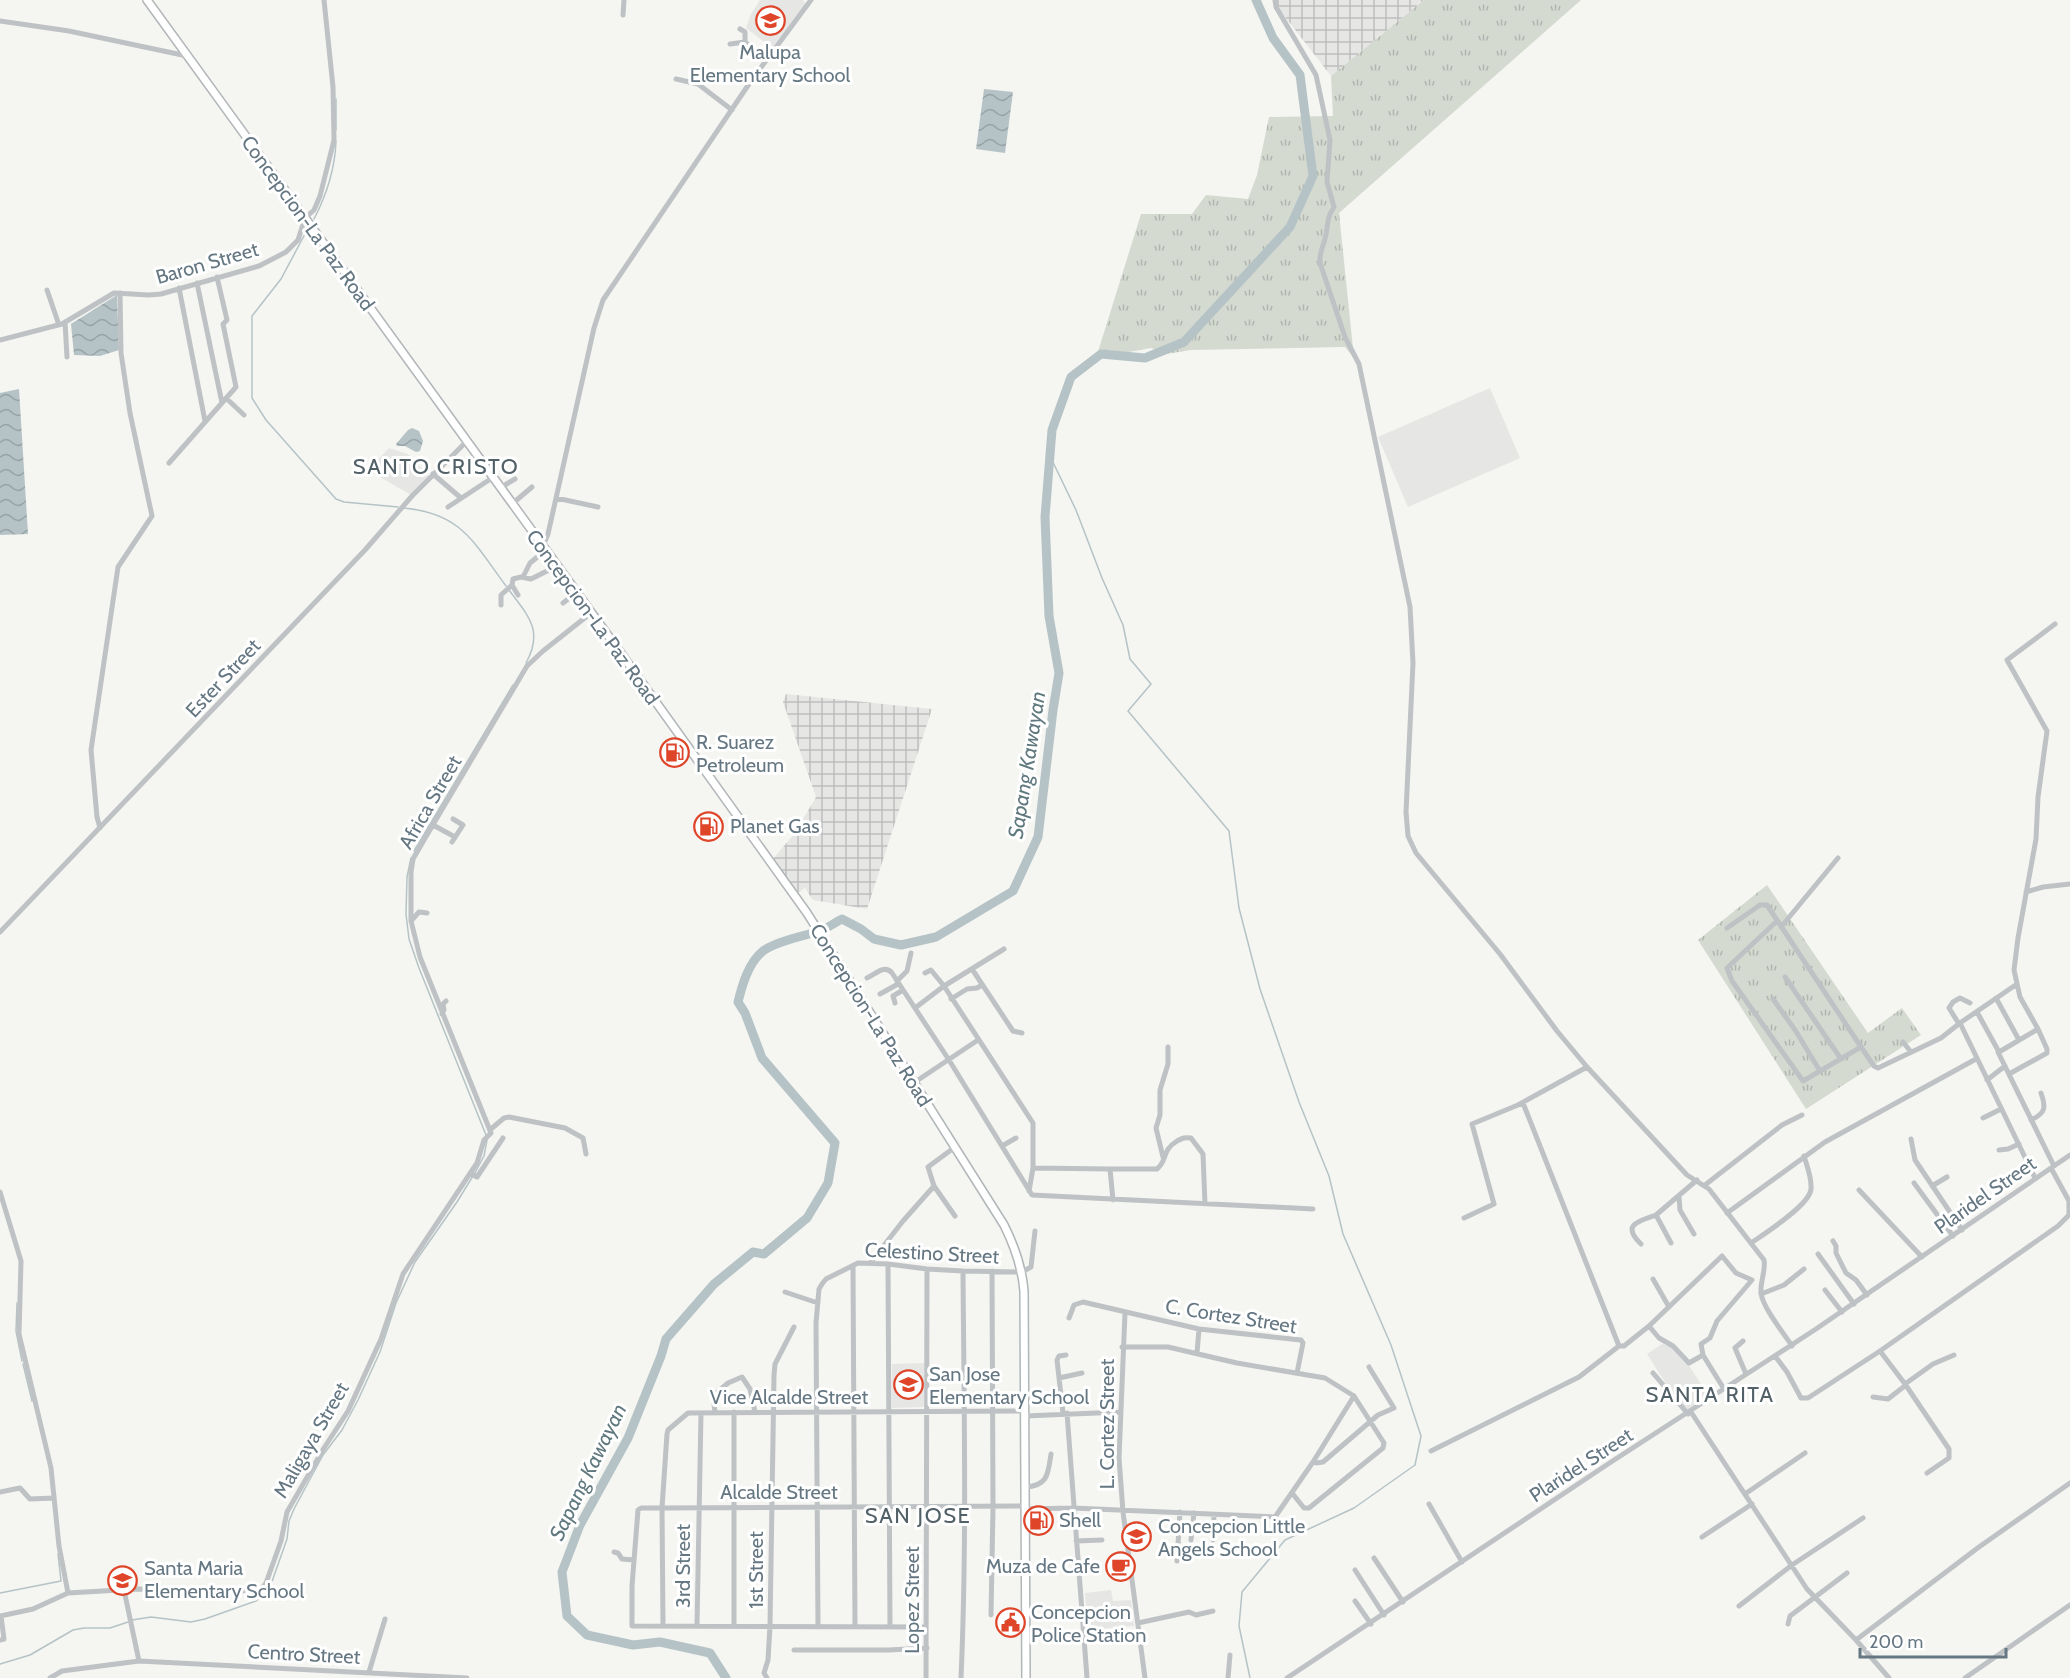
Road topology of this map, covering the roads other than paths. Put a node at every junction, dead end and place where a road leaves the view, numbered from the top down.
1 (147, 0) edge
2 (324, 0) edge
3 (624, 0) edge
4 (811, 0) edge
5 (1275, 0) edge
6 (623, 15) dead end
7 (0, 21) edge
8 (740, 29) dead end
9 (746, 42) junction
10 (730, 44) dead end
11 (187, 56) junction
12 (766, 60) junction
13 (676, 79) dead end
14 (732, 110) junction
15 (305, 218) junction
16 (217, 278) junction
17 (197, 283) junction
18 (179, 288) junction
19 (47, 290) dead end
20 (120, 293) junction
21 (62, 323) junction
22 (0, 340) edge
23 (67, 357) dead end
24 (224, 401) junction
25 (244, 416) dead end
26 (206, 421) junction
27 (466, 442) junction
28 (169, 463) dead end
29 (433, 474) junction
30 (492, 478) junction
31 (515, 479) dead end
32 (532, 487) dead end
33 (500, 488) junction
34 (461, 498) junction
35 (556, 498) junction
36 (512, 504) junction
37 (448, 507) dead end
38 (597, 507) dead end
39 (544, 548) junction
40 (557, 566) junction
41 (523, 577) junction
42 (509, 587) junction
43 (576, 593) junction
44 (518, 595) dead end
45 (563, 603) dead end
46 (501, 605) dead end
47 (591, 613) junction
48 (2055, 624) dead end
49 (453, 819) dead end
50 (433, 825) junction
51 (100, 828) junction
52 (1838, 858) dead end
53 (2070, 884) edge
54 (2026, 892) junction
55 (427, 913) dead end
56 (411, 921) junction
57 (1777, 921) junction
58 (1781, 927) junction
59 (1727, 928) dead end
60 (0, 932) edge
61 (1004, 949) dead end
62 (911, 953) dead end
63 (972, 969) junction
64 (925, 973) dead end
65 (1785, 977) dead end
66 (867, 978) dead end
67 (898, 982) junction
68 (2018, 984) junction
69 (982, 985) junction
70 (944, 986) junction
71 (903, 990) junction
72 (880, 994) dead end
73 (1996, 998) junction
74 (951, 999) junction
75 (1773, 999) dead end
76 (446, 1001) dead end
77 (895, 1003) dead end
78 (1970, 1003) dead end
79 (915, 1008) junction
80 (1977, 1012) junction
81 (442, 1014) junction
82 (2044, 1023) dead end
83 (1959, 1024) junction
84 (2038, 1028) junction
85 (1022, 1033) dead end
86 (978, 1040) junction
87 (2019, 1040) junction
88 (1903, 1042) dead end
89 (1168, 1047) dead end
90 (1861, 1047) junction
91 (1911, 1052) junction
92 (1998, 1052) junction
93 (1840, 1059) junction
94 (1976, 1059) junction
95 (949, 1060) junction
96 (2005, 1066) junction
97 (1587, 1067) junction
98 (1820, 1071) junction
99 (2009, 1074) junction
100 (1987, 1080) junction
101 (915, 1082) junction
102 (2040, 1093) dead end
103 (1523, 1102) junction
104 (2001, 1109) junction
105 (1802, 1115) dead end
106 (1983, 1118) dead end
107 (2031, 1120) junction
108 (491, 1129) junction
109 (503, 1138) dead end
110 (1016, 1138) dead end
111 (1911, 1138) dead end
112 (2019, 1144) junction
113 (1002, 1146) junction
114 (955, 1147) junction
115 (1999, 1150) dead end
116 (586, 1154) dead end
117 (2070, 1155) edge
118 (1804, 1156) junction
119 (1163, 1158) junction
120 (2052, 1167) junction
121 (1033, 1168) junction
122 (1110, 1169) junction
123 (472, 1175) junction
124 (1947, 1176) dead end
125 (2035, 1178) junction
126 (1697, 1180) junction
127 (1914, 1183) dead end
128 (1705, 1185) junction
129 (934, 1186) junction
130 (1932, 1186) junction
131 (1859, 1190) dead end
132 (1029, 1191) junction
133 (0, 1192) edge
134 (1679, 1197) junction
135 (1113, 1200) junction
136 (2069, 1201) edge
137 (1205, 1204) junction
138 (1313, 1209) dead end
139 (1727, 1213) junction
140 (1656, 1215) junction
141 (2069, 1215) edge
142 (955, 1216) dead end
143 (1464, 1218) dead end
144 (1962, 1230) junction
145 (1035, 1231) dead end
146 (1694, 1234) dead end
147 (1953, 1236) junction
148 (1833, 1241) dead end
149 (1671, 1243) dead end
150 (1751, 1243) junction
151 (1641, 1244) dead end
152 (1818, 1254) dead end
153 (1922, 1257) junction
154 (871, 1262) junction
155 (888, 1264) junction
156 (853, 1266) junction
157 (927, 1269) junction
158 (1804, 1269) dead end
159 (963, 1271) junction
160 (992, 1271) junction
161 (1022, 1272) junction
162 (1653, 1279) dead end
163 (1752, 1280) junction
164 (1761, 1281) junction
165 (1825, 1290) dead end
166 (785, 1292) dead end
167 (1761, 1294) junction
168 (1867, 1295) junction
169 (818, 1303) junction
170 (1854, 1304) junction
171 (1669, 1307) junction
172 (1842, 1312) junction
173 (1125, 1313) junction
174 (1069, 1318) dead end
175 (1649, 1326) junction
176 (794, 1328) dead end
177 (1199, 1329) junction
178 (1743, 1341) dead end
179 (1619, 1346) junction
180 (1792, 1346) junction
181 (1122, 1347) junction
182 (1880, 1351) junction
183 (1197, 1353) junction
184 (1066, 1355) dead end
185 (1703, 1355) junction
186 (1954, 1355) dead end
187 (1775, 1356) junction
188 (1369, 1367) dead end
189 (1082, 1373) dead end
190 (1297, 1373) junction
191 (1653, 1373) dead end
192 (1746, 1374) junction
193 (1059, 1378) junction
194 (1905, 1385) junction
195 (1724, 1389) junction
196 (1354, 1396) junction
197 (1873, 1397) dead end
198 (888, 1411) junction
199 (715, 1412) junction
200 (926, 1412) junction
201 (963, 1412) junction
202 (993, 1412) junction
203 (1120, 1412) junction
204 (701, 1413) junction
205 (734, 1413) junction
206 (755, 1413) junction
207 (772, 1413) junction
208 (816, 1413) junction
209 (854, 1413) junction
210 (1025, 1413) junction
211 (1065, 1413) junction
212 (1688, 1414) junction
213 (1370, 1422) junction
214 (1431, 1451) dead end
215 (1805, 1453) dead end
216 (1051, 1454) dead end
217 (1313, 1462) junction
218 (1927, 1473) dead end
219 (2070, 1483) edge
220 (1025, 1487) junction
221 (0, 1492) edge
222 (1292, 1493) junction
223 (1745, 1494) junction
224 (54, 1498) junction
225 (1428, 1504) dead end
226 (1752, 1504) junction
227 (891, 1506) junction
228 (928, 1506) junction
229 (735, 1507) junction
230 (771, 1507) junction
231 (818, 1507) junction
232 (854, 1507) junction
233 (964, 1507) junction
234 (993, 1507) junction
235 (662, 1508) junction
236 (698, 1508) junction
237 (1025, 1508) junction
238 (1073, 1508) junction
239 (1123, 1512) junction
240 (1180, 1512) junction
241 (1194, 1513) junction
242 (1214, 1515) junction
243 (1863, 1518) dead end
244 (1702, 1537) dead end
245 (1102, 1540) dead end
246 (1191, 1540) dead end
247 (1213, 1540) dead end
248 (1076, 1541) junction
249 (614, 1552) dead end
250 (1374, 1558) dead end
251 (634, 1560) junction
252 (1177, 1561) dead end
253 (1462, 1562) junction
254 (1792, 1565) junction
255 (1355, 1570) dead end
256 (1847, 1573) dead end
257 (124, 1590) junction
258 (68, 1593) junction
259 (1814, 1596) junction
260 (1355, 1601) dead end
261 (1403, 1602) junction
262 (2070, 1605) edge
263 (1739, 1606) dead end
264 (1213, 1611) dead end
265 (991, 1615) dead end
266 (1384, 1615) junction
267 (0, 1616) edge
268 (385, 1619) dead end
269 (1138, 1623) junction
270 (1371, 1624) junction
271 (1788, 1624) dead end
272 (698, 1625) junction
273 (663, 1626) junction
274 (734, 1626) junction
275 (771, 1626) junction
276 (818, 1627) junction
277 (855, 1627) junction
278 (890, 1627) junction
279 (927, 1627) junction
280 (0, 1640) edge
281 (1856, 1640) junction
282 (927, 1648) junction
283 (794, 1650) dead end
284 (1230, 1655) dead end
285 (138, 1661) junction
286 (369, 1672) junction
287 (353, 1675) edge
288 (765, 1676) edge
289 (50, 1678) edge
290 (467, 1678) edge
291 (926, 1678) edge
292 (961, 1678) edge
293 (1026, 1678) edge
294 (1087, 1678) edge
295 (1145, 1678) edge
296 (1228, 1678) edge
297 (1287, 1678) edge
298 (1889, 1678) edge
299 (1965, 1678) edge

1 - 11 main road, Concepcion-La Paz Road
2 - 15 street, Baron Street
3 - 6 street
4 - 12 street
5 - 97 street
7 - 11 street
8 - 9 street
9 - 10 street
9 - 12 street
11 - 15 main road, Concepcion-La Paz Road
12 - 14 street
13 - 14 street
14 - 35 street
15 - 16 street, Baron Street
15 - 27 main road, Concepcion-La Paz Road
16 - 17 street, Baron Street
16 - 24 street
17 - 18 street, Baron Street
17 - 24 street
18 - 20 street, Baron Street
18 - 26 street
19 - 21 street
20 - 21 street, Baron Street
20 - 51 street
21 - 22 street, Baron Street
21 - 23 street
24 - 25 street
24 - 26 street
26 - 28 street
27 - 29 street, Ester Street
27 - 30 main road, Concepcion-La Paz Road
29 - 34 street
29 - 51 street, Ester Street
30 - 33 main road, Concepcion-La Paz Road
30 - 34 street
31 - 33 street
32 - 36 street
33 - 36 main road, Concepcion-La Paz Road
34 - 37 street
35 - 38 street
35 - 39 street
36 - 39 main road, Concepcion-La Paz Road
39 - 40 main road, Concepcion-La Paz Road
39 - 41 street
40 - 41 street
40 - 43 main road, Concepcion-La Paz Road
41 - 42 street
42 - 44 street
42 - 46 street
43 - 45 street
43 - 47 main road, Concepcion-La Paz Road
47 - 50 street, Africa Street
47 - 101 main road, Concepcion-La Paz Road
48 - 54 street
49 - 50 street
50 - 56 street, Africa Street
51 - 60 street, Ester Street
52 - 58 street
53 - 54 street
54 - 68 street
55 - 56 street
56 - 81 street, Africa Street
57 - 58 street
57 - 59 street
57 - 98 street
58 - 90 street
61 - 63 street
62 - 67 street
63 - 69 street
63 - 70 street
64 - 70 street
65 - 93 street
66 - 67 street
67 - 71 street
67 - 72 street
68 - 73 street
68 - 84 street
69 - 74 street
69 - 85 street
70 - 74 street
70 - 79 street
71 - 77 street
71 - 79 street
73 - 80 street
73 - 87 street
74 - 86 street
75 - 98 street
76 - 81 street
78 - 83 street
79 - 95 street
80 - 83 street
80 - 92 street
81 - 108 street, Africa Street
82 - 84 street
83 - 91 street
83 - 94 street
84 - 87 street
84 - 99 street
86 - 95 street
86 - 121 street
87 - 92 street
88 - 91 street
89 - 119 street
90 - 91 street
90 - 93 street
92 - 96 street
93 - 98 street
94 - 100 street
94 - 118 street
95 - 101 street
95 - 113 street
96 - 99 street
96 - 100 street
97 - 103 street
97 - 126 street
99 - 107 street
100 - 104 street
101 - 114 main road, Concepcion-La Paz Road
102 - 107 street
103 - 143 street
103 - 179 street
104 - 106 street
104 - 112 street
105 - 128 street
107 - 120 street
108 - 116 street
108 - 123 street, Maligaya Street
109 - 123 street
110 - 113 street
111 - 130 street
112 - 115 street
112 - 125 street
113 - 132 street
114 - 129 street
114 - 161 main road, Concepcion-La Paz Road
117 - 120 street, Plaridel Street
118 - 139 street
118 - 150 street
119 - 122 street
119 - 137 street
120 - 125 street, Plaridel Street
120 - 136 street
121 - 122 street
121 - 132 street
122 - 135 street
123 - 257 street, Maligaya Street
124 - 130 street
125 - 144 street, Plaridel Street
126 - 128 street
126 - 134 street
127 - 147 street
128 - 139 street
129 - 142 street
129 - 154 street
130 - 144 street
131 - 153 street
132 - 135 street
133 - 224 street
134 - 140 street
134 - 146 street
135 - 137 street
136 - 141 street
137 - 138 street
139 - 150 street
140 - 149 street
140 - 151 street
141 - 182 street
144 - 147 street, Plaridel Street
145 - 161 street
147 - 153 street, Plaridel Street
148 - 168 street
150 - 164 street
152 - 170 street
153 - 168 street, Plaridel Street
154 - 155 street, Celestino Street
154 - 156 street, Celestino Street
155 - 157 street, Celestino Street
155 - 198 street
156 - 169 street, Celestino Street
156 - 209 street
157 - 159 street, Celestino Street
157 - 200 street, Lopez Street
158 - 167 street
159 - 160 street, Celestino Street
159 - 201 street
160 - 161 street, Celestino Street
160 - 202 street
161 - 210 main road, Concepcion-La Paz Road
162 - 171 street
163 - 164 street
163 - 171 street
163 - 185 street
164 - 167 street
165 - 172 street
166 - 169 street
167 - 180 street
168 - 170 street, Plaridel Street
169 - 208 street
170 - 172 street, Plaridel Street
171 - 175 street
172 - 180 street, Plaridel Street
173 - 174 street, C. Cortez Street
173 - 177 street, C. Cortez Street
173 - 181 street, L. Cortez Street
175 - 179 street
175 - 185 street
176 - 207 street, 1st Street
177 - 183 street
177 - 190 street, C. Cortez Street
178 - 192 street
179 - 214 street
180 - 187 street, Plaridel Street
181 - 183 street
181 - 203 street, L. Cortez Street
182 - 187 street
182 - 194 street
183 - 190 street
184 - 193 street
185 - 195 street
186 - 194 street
187 - 192 street, Plaridel Street
188 - 213 street
189 - 193 street
190 - 196 street
191 - 212 street
192 - 195 street, Plaridel Street
193 - 211 street
194 - 197 street
194 - 218 street
195 - 212 street, Plaridel Street
196 - 213 street
196 - 217 street
198 - 200 street, Vice Alcalde Street
198 - 209 street, Vice Alcalde Street
198 - 227 street
199 - 204 street, Vice Alcalde Street
199 - 205 street, Vice Alcalde Street
199 - 206 street
200 - 201 street, Vice Alcalde Street
200 - 228 street, Lopez Street
201 - 202 street, Vice Alcalde Street
201 - 233 street
202 - 210 street, Vice Alcalde Street
202 - 234 street
203 - 211 street, Vice Alcalde Street
203 - 239 street, L. Cortez Street
204 - 235 street, Vice Alcalde Street
204 - 236 street, 3rd Street
205 - 206 street, Vice Alcalde Street
205 - 229 street
206 - 207 street, Vice Alcalde Street
207 - 208 street, Vice Alcalde Street
207 - 230 street, 1st Street
208 - 209 street, Vice Alcalde Street
208 - 231 street
209 - 232 street
210 - 211 street, Vice Alcalde Street
210 - 220 main road, Concepcion-La Paz Road
211 - 238 street
212 - 223 street
212 - 253 street, Plaridel Street
213 - 217 street
213 - 222 street
215 - 223 street
216 - 220 street
217 - 222 street
219 - 281 street
220 - 237 main road, Concepcion-La Paz Road
221 - 224 street
222 - 242 street, Alcalde Street
223 - 226 street
224 - 258 street
225 - 253 street
226 - 244 street
226 - 254 street
227 - 228 street, Alcalde Street
227 - 232 street, Alcalde Street
227 - 278 street
228 - 233 street, Alcalde Street
228 - 279 street, Lopez Street
229 - 230 street, Alcalde Street
229 - 236 street, Alcalde Street
229 - 274 street
230 - 231 street, Alcalde Street
230 - 275 street, 1st Street
231 - 232 street, Alcalde Street
231 - 276 street
232 - 277 street
233 - 234 street, Alcalde Street
233 - 292 street
234 - 237 street, Alcalde Street
234 - 265 street
235 - 236 street, Alcalde Street
235 - 251 street, Alcalde Street
235 - 273 street
236 - 272 street, 3rd Street
237 - 238 street, Alcalde Street
237 - 293 main road, Concepcion-La Paz Road
238 - 239 street, Alcalde Street
238 - 248 street
239 - 240 street, Alcalde Street
239 - 269 street, L. Cortez Street
240 - 241 street, Alcalde Street
240 - 252 street
241 - 242 street, Alcalde Street
241 - 246 street
242 - 247 street
243 - 254 street
245 - 248 street
248 - 294 street
249 - 251 street
250 - 261 street
251 - 273 street
253 - 261 street, Plaridel Street
254 - 259 street
254 - 263 street
255 - 266 street
256 - 259 street
257 - 258 street, Maligaya Street
257 - 285 street
258 - 267 street
259 - 271 street
259 - 281 street
260 - 270 street
261 - 266 street, Plaridel Street
262 - 299 street
264 - 269 street
266 - 270 street, Plaridel Street
267 - 280 street
268 - 286 street
269 - 295 street, L. Cortez Street
270 - 297 street, Plaridel Street
272 - 273 street
272 - 274 street
274 - 275 street
275 - 276 street
275 - 288 street, 1st Street
276 - 277 street
277 - 278 street
278 - 279 street
279 - 282 street, Lopez Street
281 - 298 street
282 - 283 street
282 - 291 street, Lopez Street
284 - 296 street
285 - 287 street, Centro Street
285 - 289 street, Centro Street
286 - 287 street, Centro Street
286 - 290 street, Centro Street

